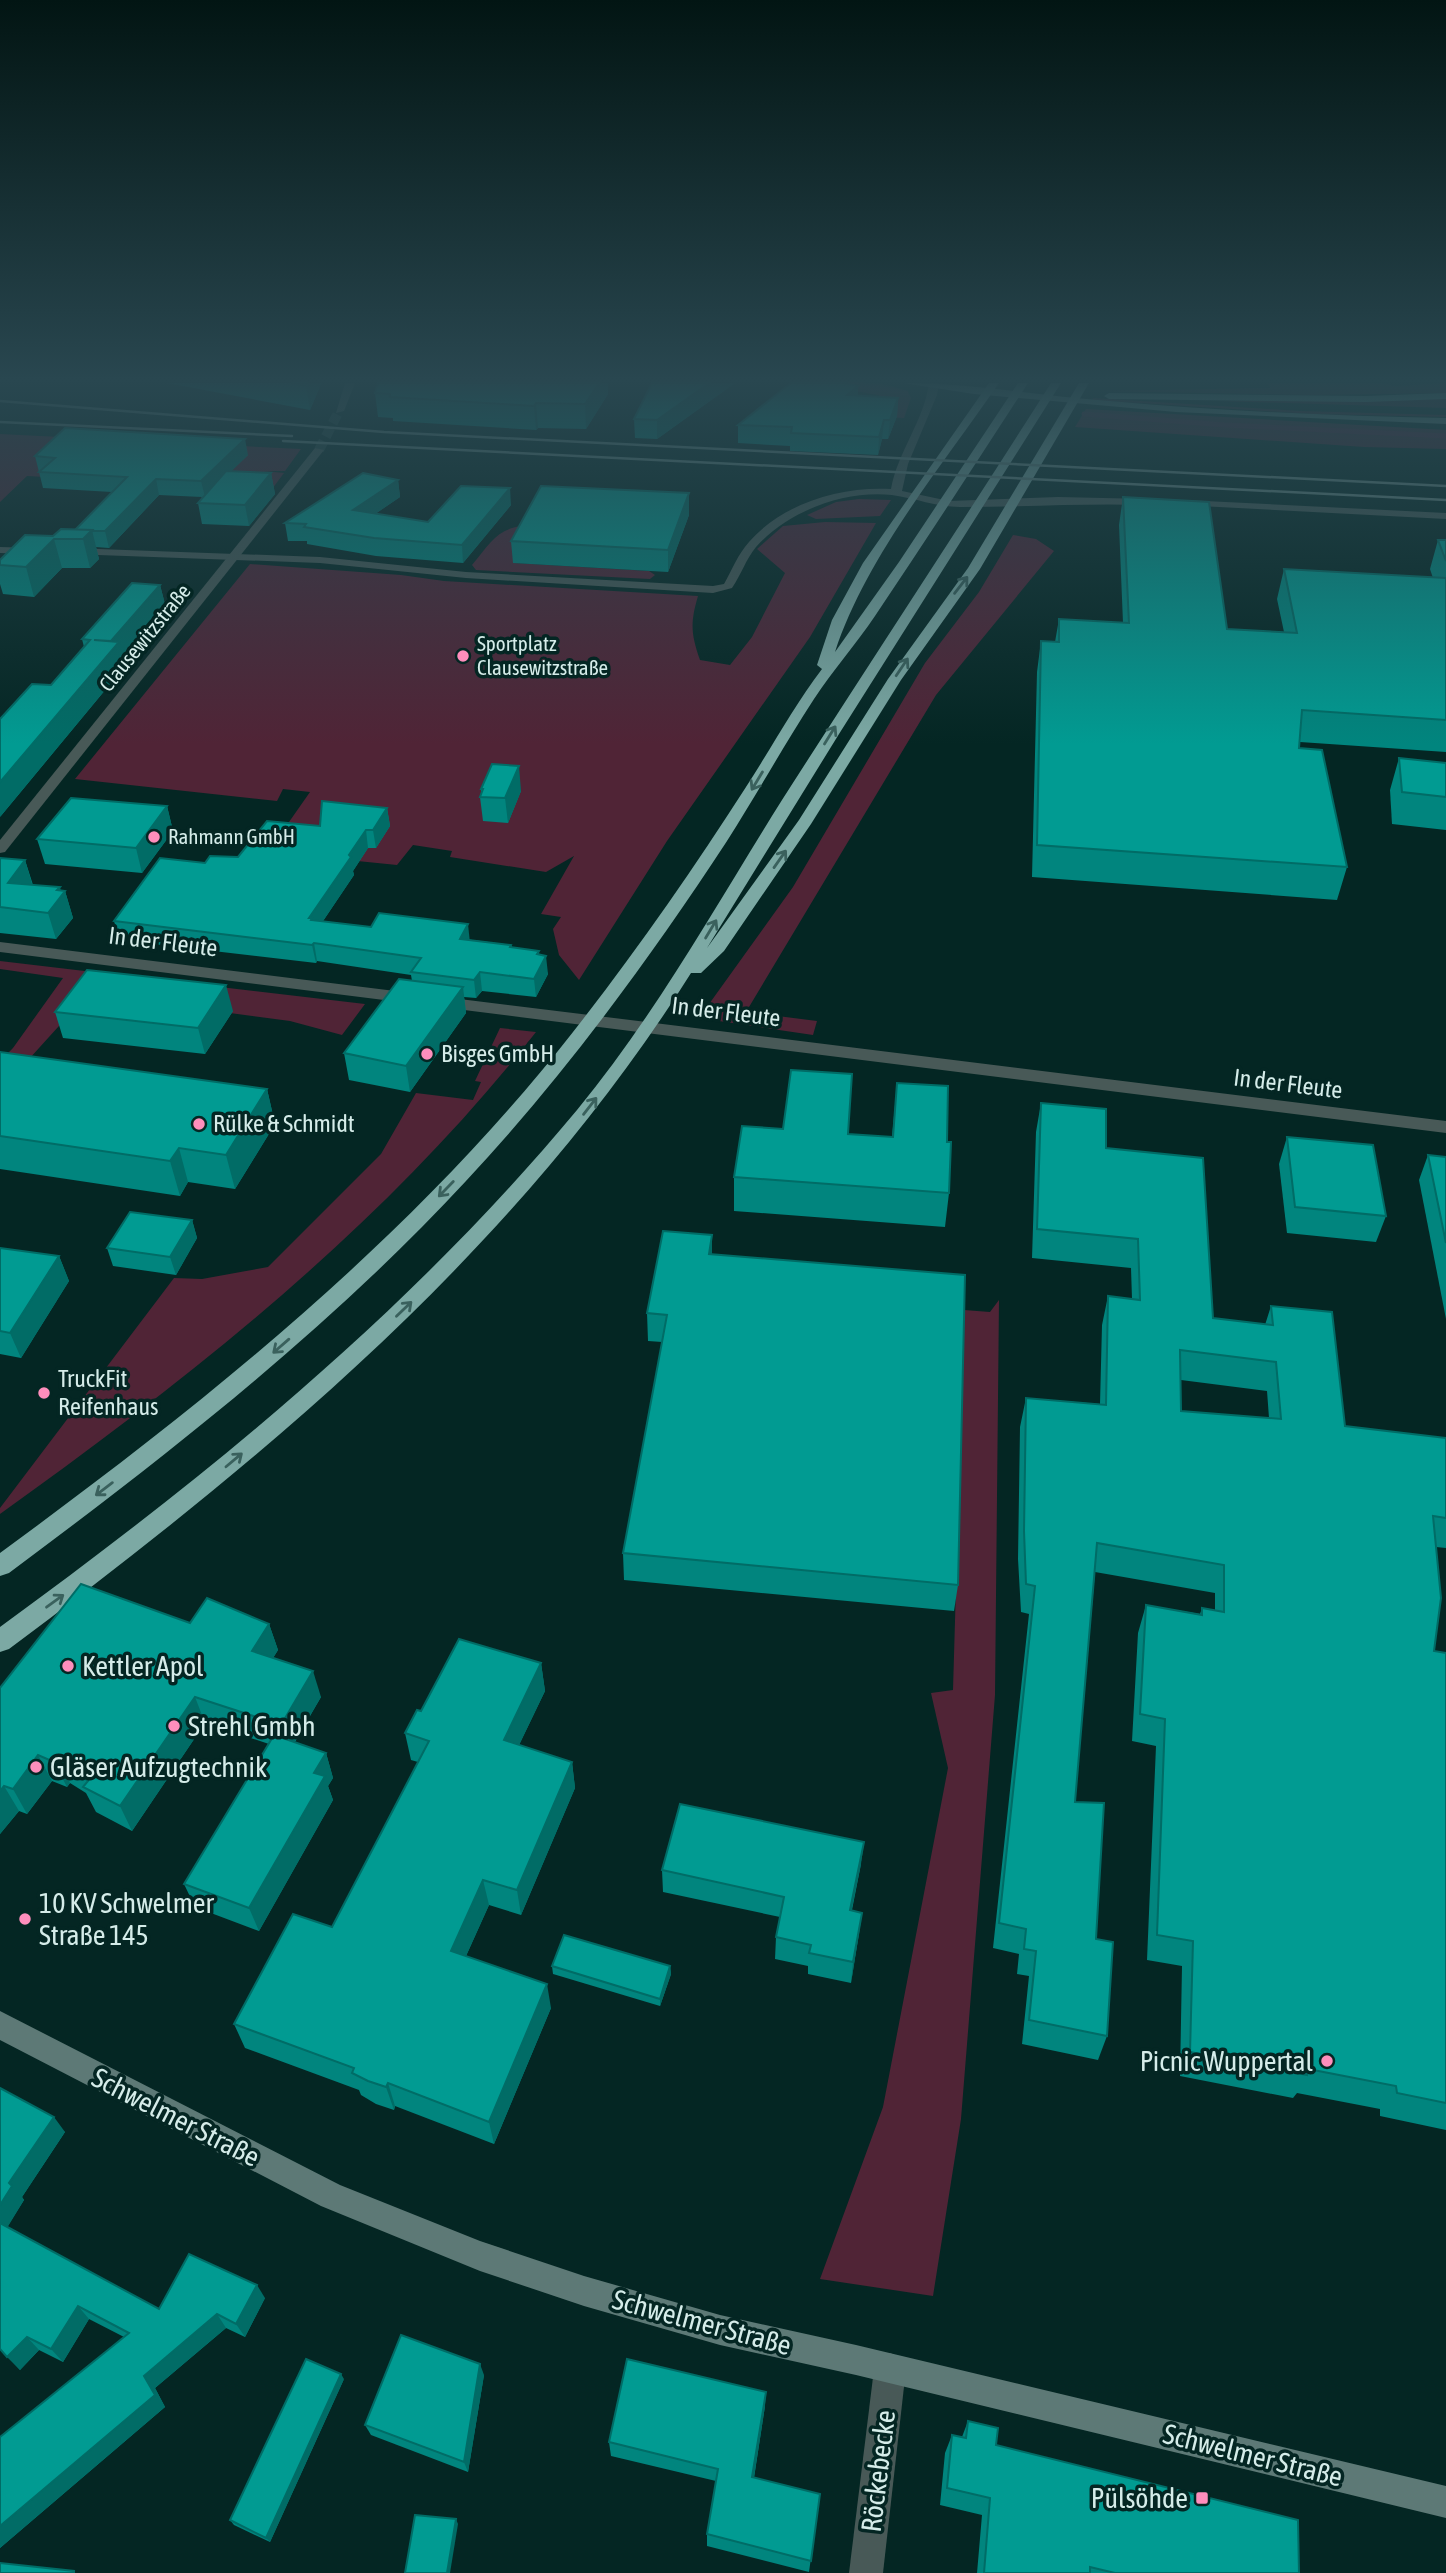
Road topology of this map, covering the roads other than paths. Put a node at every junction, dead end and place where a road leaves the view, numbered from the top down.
1 (277, 503) edge
2 (816, 503) edge
3 (911, 503) edge
4 (935, 503) edge
5 (943, 503) edge
6 (981, 503) edge
7 (991, 503) edge
8 (1013, 503) edge
9 (1172, 503) edge
10 (1446, 516) edge
11 (0, 550) edge
12 (48, 551) edge
13 (60, 551) edge
14 (236, 556) junction
15 (819, 681) junction
16 (0, 849) edge
17 (0, 947) edge
18 (676, 988) junction
19 (1446, 1127) edge
20 (0, 1566) edge
21 (0, 1641) edge
22 (0, 2025) edge
23 (890, 2369) junction
24 (1446, 2502) edge
25 (866, 2573) edge

1 - 14 street, Clausewitzstraße
2 - 14 street
3 - 15 highway
4 - 7 street
5 - 15 highway
18 -> 6 highway
18 -> 8 highway
9 - 10 street
11 - 12 street
13 - 14 street
14 - 16 street, Clausewitzstraße
15 -> 20 highway
17 - 19 street, In der Fleute
21 -> 18 highway
22 - 23 main road, Schwelmer Straße
23 - 24 main road, Schwelmer Straße
23 - 25 street, Röckebecke

